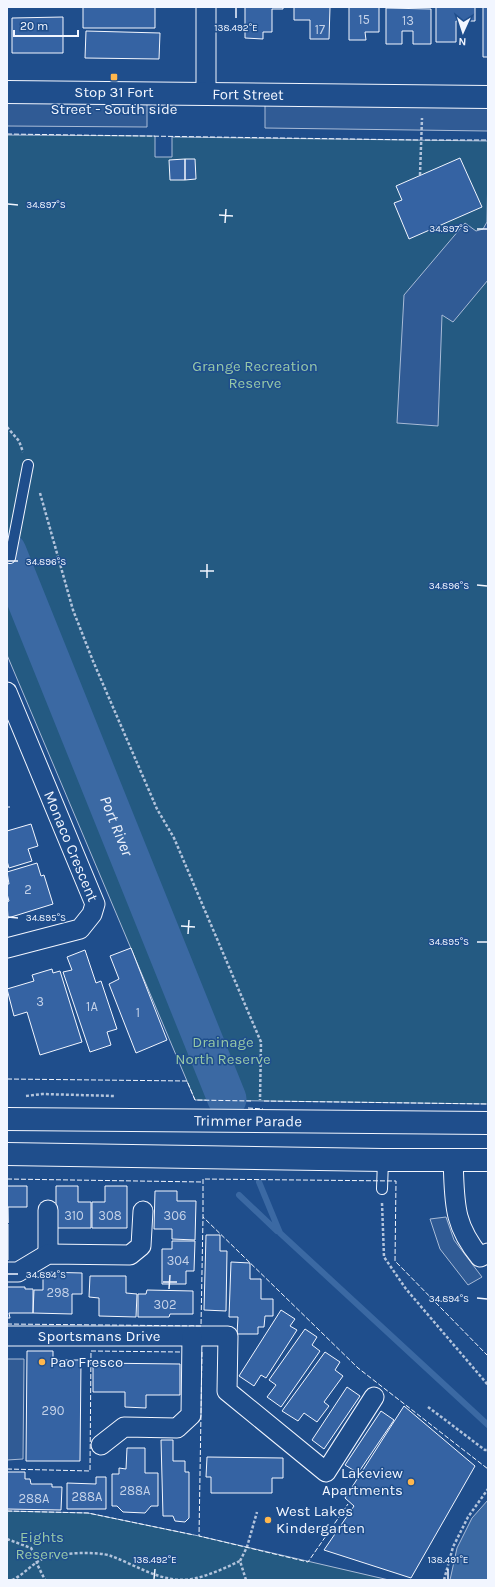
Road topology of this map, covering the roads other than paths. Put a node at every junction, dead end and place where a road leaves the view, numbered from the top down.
1 (206, 7) edge
2 (7, 92) edge
3 (206, 93) junction
4 (488, 98) edge
5 (28, 465) road end
6 (10, 558) dead end
7 (7, 692) edge
8 (7, 948) edge
9 (7, 1119) edge
10 (488, 1123) edge
11 (7, 1154) edge
12 (383, 1160) junction
13 (453, 1160) junction
14 (488, 1160) edge
15 (382, 1189) road end
16 (48, 1210) dead end
17 (143, 1211) dead end
18 (48, 1254) junction
19 (485, 1260) edge
20 (7, 1272) edge
21 (7, 1336) edge
22 (192, 1336) junction
23 (374, 1396) dead end
24 (101, 1445) dead end

1 - 3 street
2 - 3 main road, Fort Street
3 - 4 main road, Fort Street
5 - 6 lane
7 - 8 street, Monaco Crescent
9 - 10 main road, Trimmer Parade
11 - 12 main road
12 - 13 main road
12 - 15 lane
13 - 14 main road
13 - 19 street
16 - 18 street
17 - 18 street
18 - 20 street
21 - 22 street, Sportsmans Drive
22 - 23 street, Sportsmans Drive
22 - 24 street

